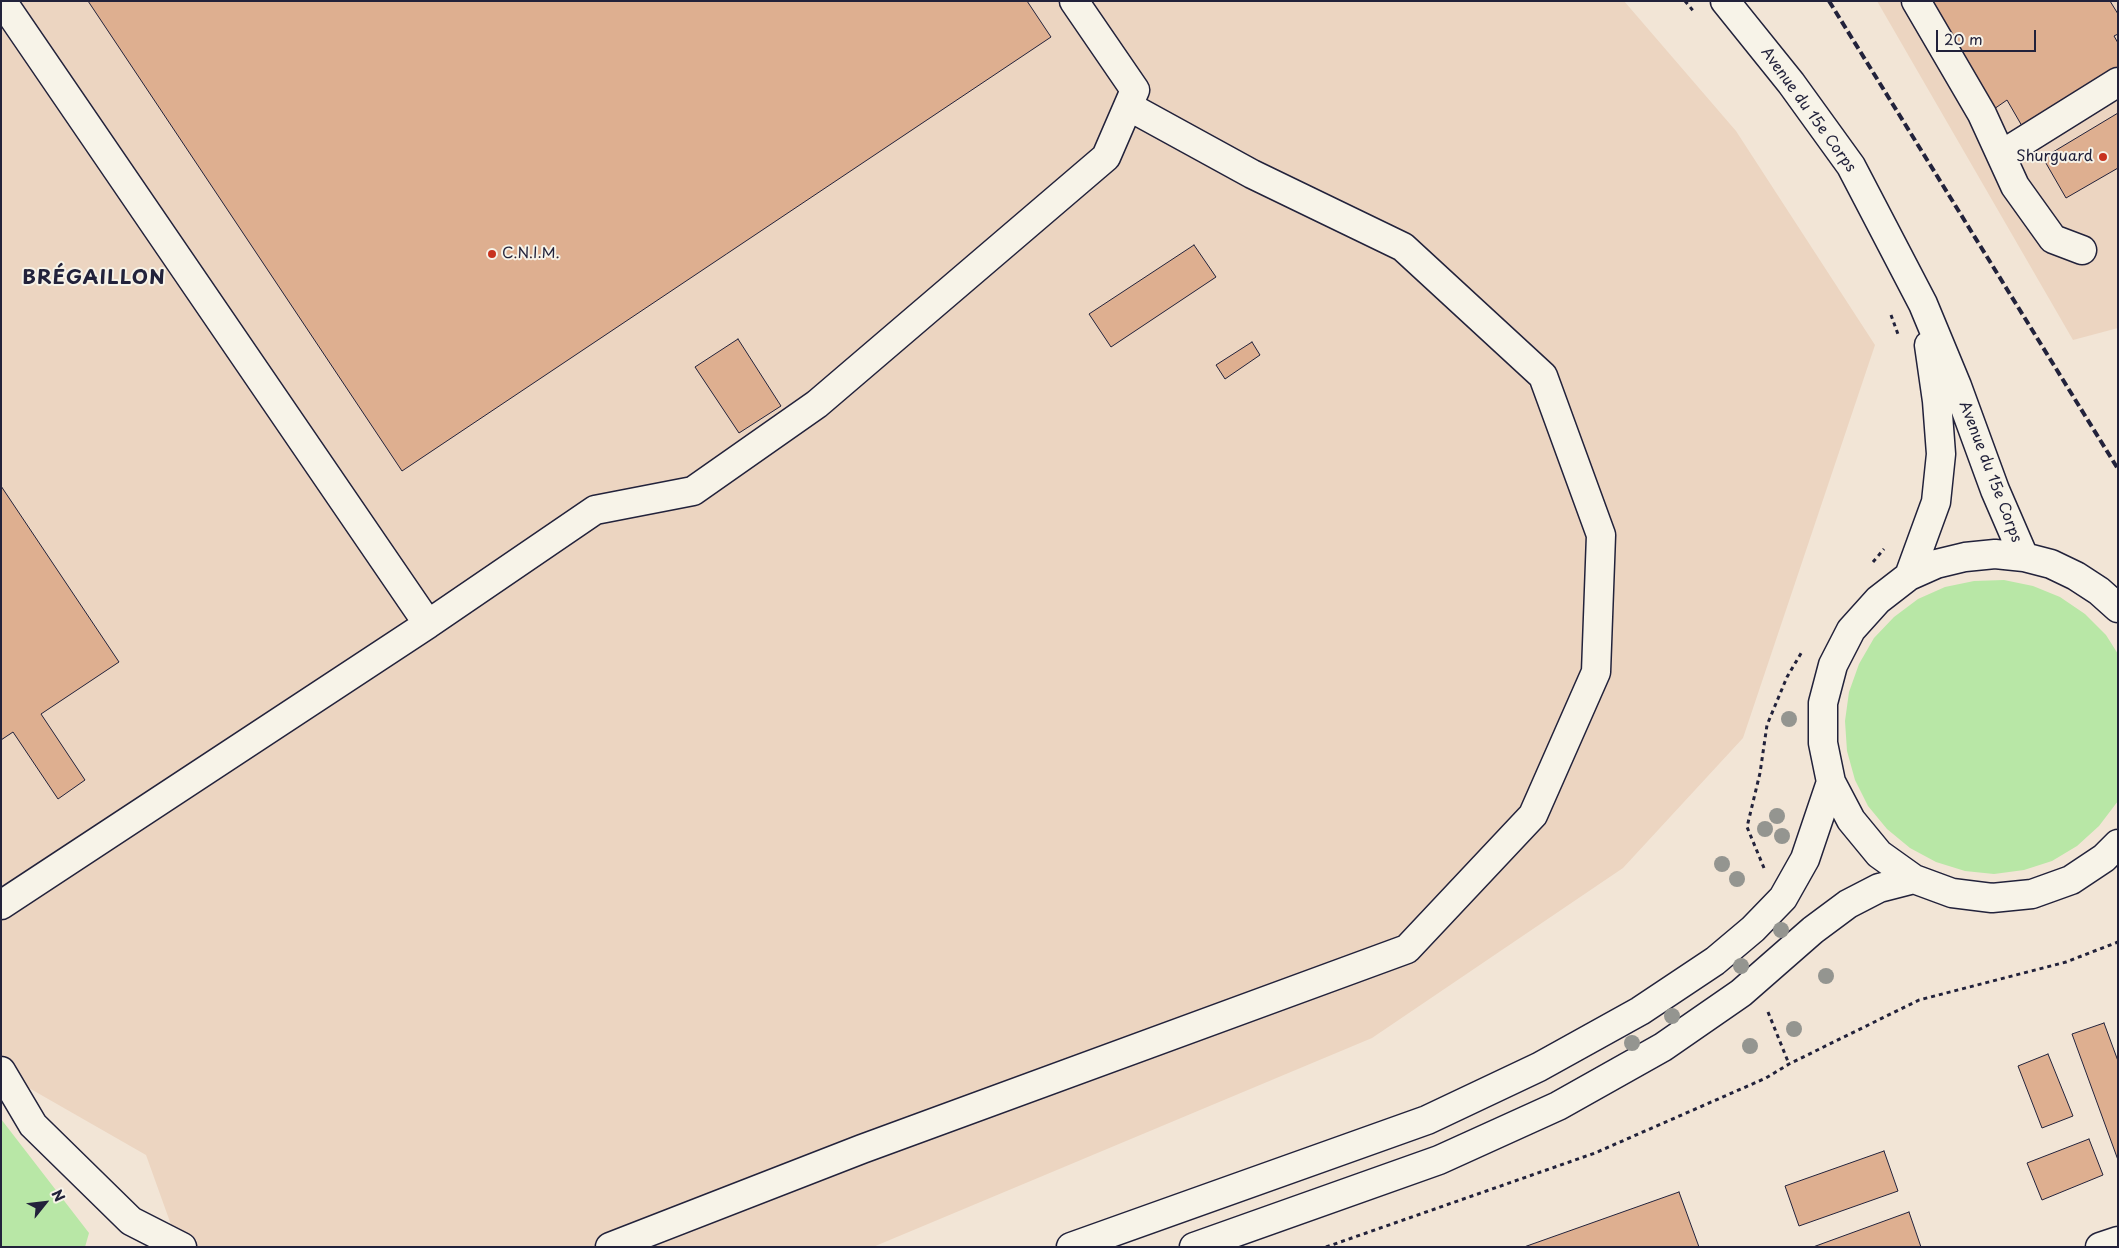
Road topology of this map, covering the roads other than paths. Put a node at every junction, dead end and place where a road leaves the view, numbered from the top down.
1 (2, 1) edge
2 (1074, 1) edge
3 (1725, 1) edge
4 (1916, 1) edge
5 (2118, 82) edge
6 (1128, 106) junction
7 (2001, 155) junction
8 (2082, 250) dead end
9 (1923, 304) junction
10 (2024, 557) junction
11 (1909, 576) junction
12 (2112, 595) edge
13 (428, 624) junction
14 (1831, 782) junction
15 (2118, 844) edge
16 (1914, 879) junction
17 (1, 905) edge
18 (1, 1071) edge
19 (2118, 1241) edge
20 (182, 1247) edge
21 (610, 1247) edge
22 (1071, 1247) edge
23 (1194, 1247) edge
24 (2100, 1247) edge

1 - 13 main road
2 - 6 main road
3 - 9 main road, Avenue du 15e Corps
4 - 7 main road
5 - 7 main road
6 - 13 main road
6 - 21 main road
7 - 8 main road
9 - 10 main road, Avenue du 15e Corps
9 - 11 main road, Avenue du 15e Corps
10 - 11 main road
10 - 12 main road
11 - 14 main road
13 - 17 main road
14 - 16 main road
14 - 22 main road
15 - 16 main road
16 - 23 main road
18 - 20 main road
19 - 24 main road

